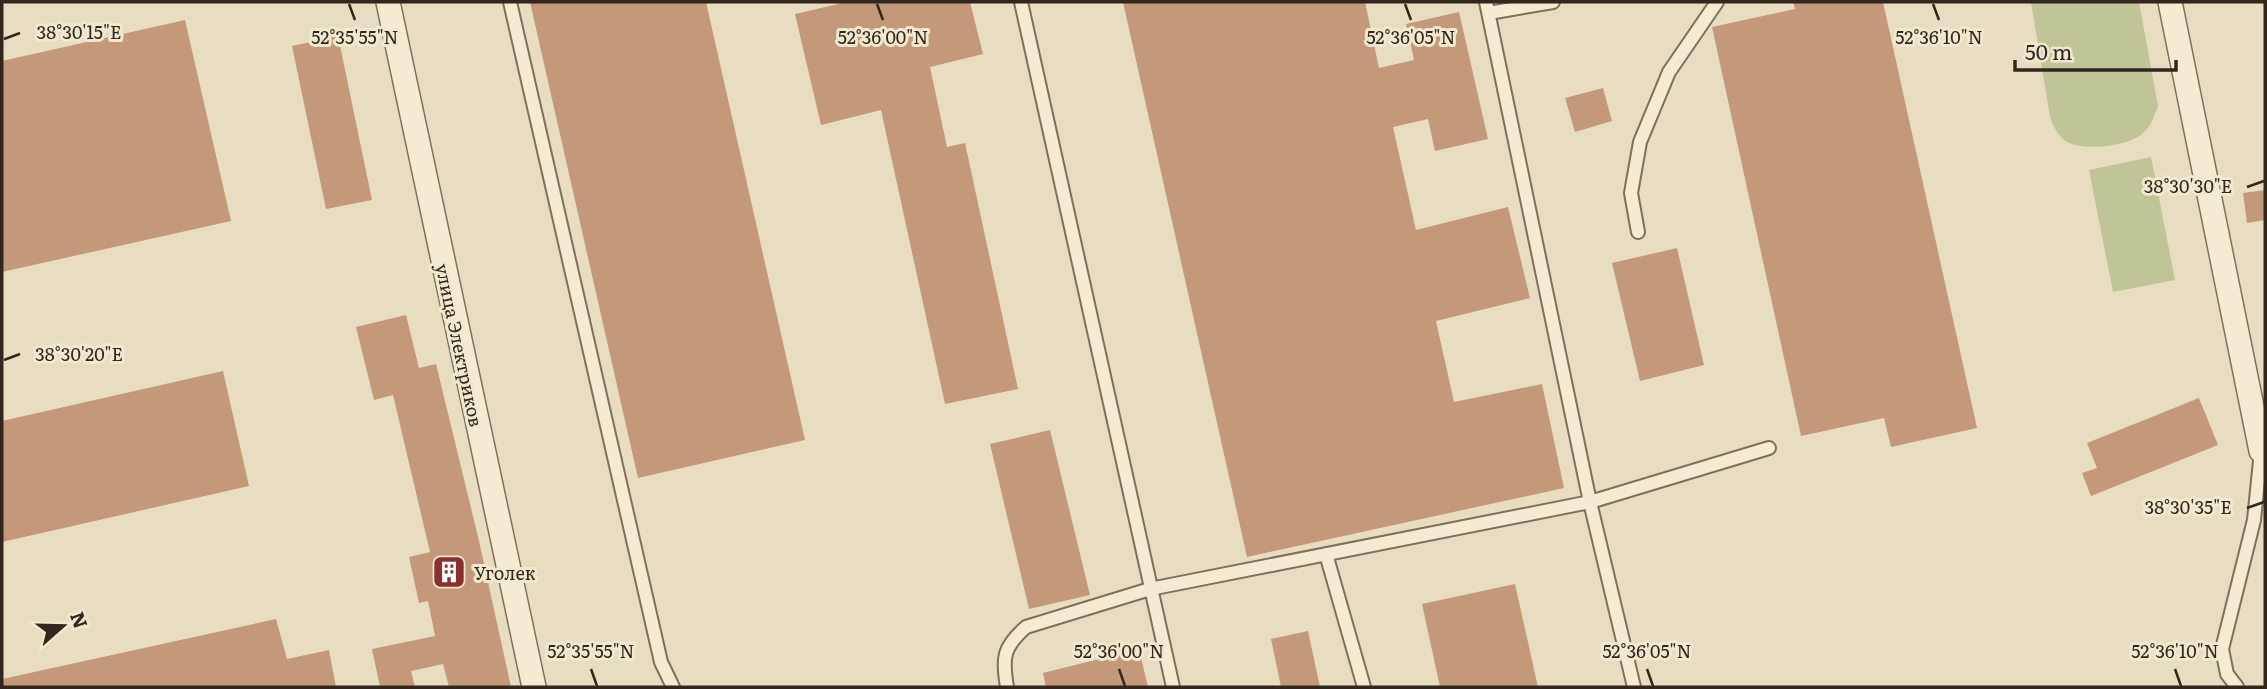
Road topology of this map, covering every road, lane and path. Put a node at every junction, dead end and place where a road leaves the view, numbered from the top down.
1 (388, 2) edge
2 (510, 2) edge
3 (1021, 2) edge
4 (1553, 2) edge
5 (1717, 2) edge
6 (2170, 2) edge
7 (1487, 7) edge
8 (1638, 232) dead end
9 (1769, 448) dead end
10 (2263, 453) edge
11 (1590, 502) junction
12 (1326, 554) junction
13 (1150, 589) junction
14 (534, 687) edge
15 (673, 687) edge
16 (1007, 687) edge
17 (1173, 687) edge
18 (1364, 687) edge
19 (1633, 687) edge
20 (2237, 687) edge

1 - 14 street, улица Электриков
2 - 15 lane
3 - 13 lane
4 - 7 lane
5 - 8 lane
6 - 10 street
7 - 11 lane
9 - 11 lane
10 - 20 lane
11 - 12 lane
11 - 19 lane
12 - 13 lane
12 - 18 lane
13 - 16 lane
13 - 17 lane

